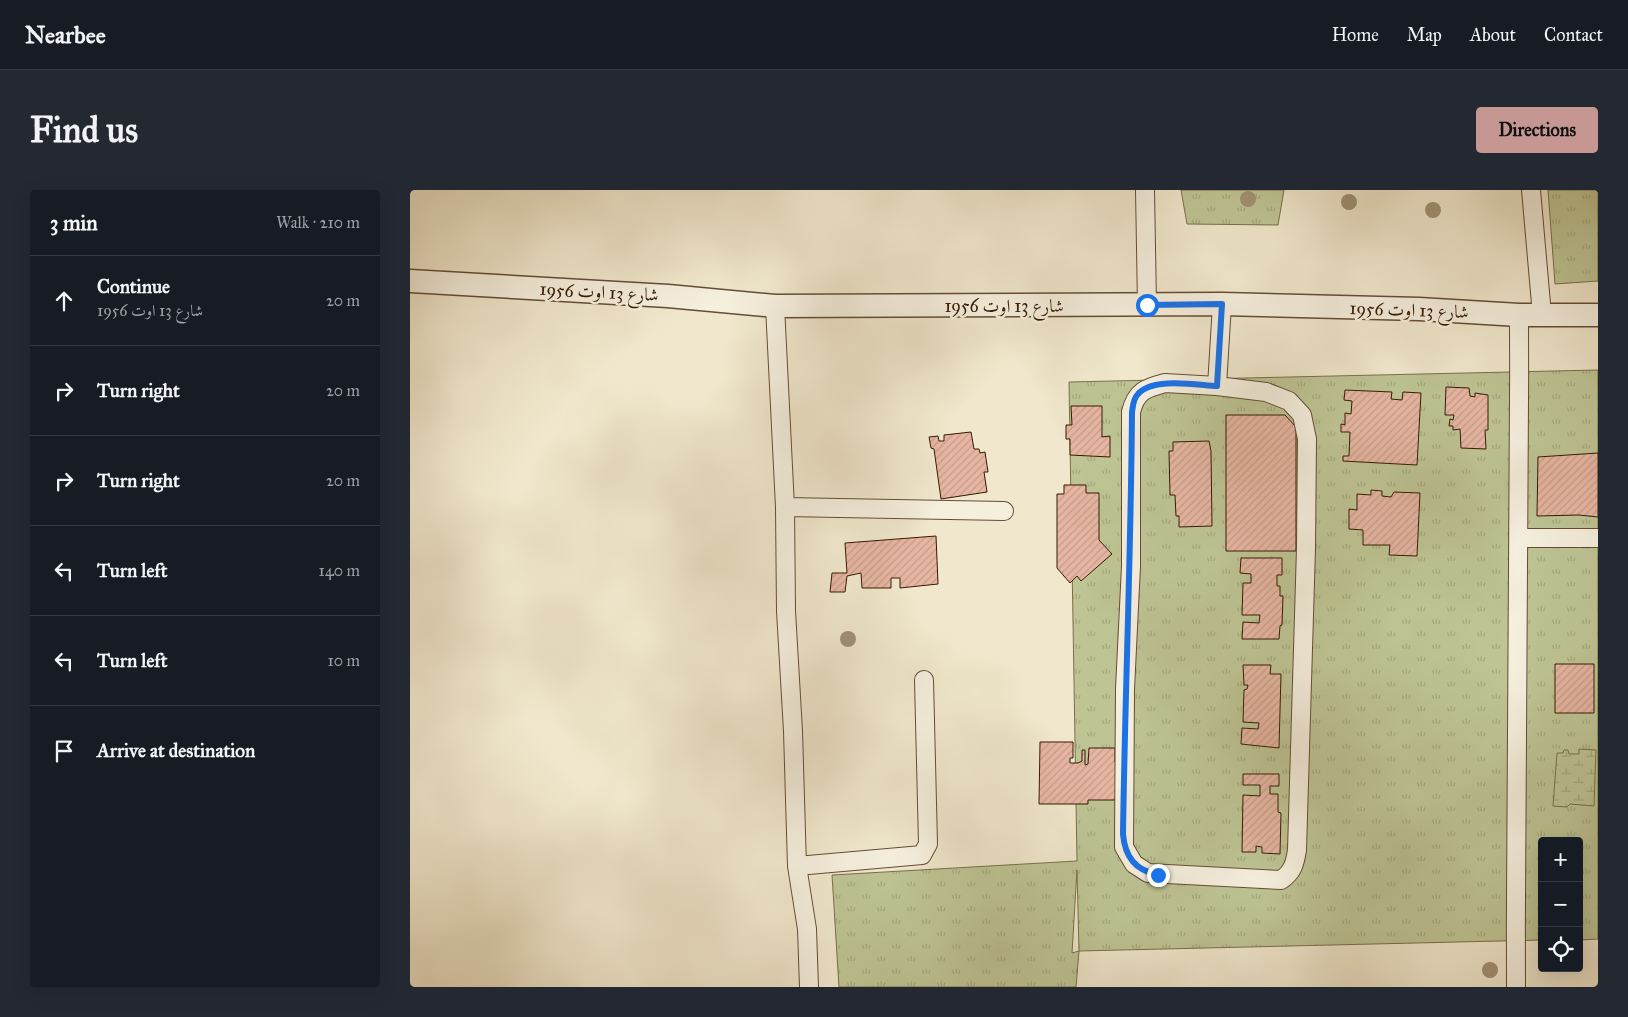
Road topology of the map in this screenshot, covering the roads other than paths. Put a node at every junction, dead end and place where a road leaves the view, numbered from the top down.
1 (1145, 190) edge
2 (1530, 190) edge
3 (410, 281) edge
4 (1222, 304) junction
5 (1147, 305) junction
6 (775, 306) junction
7 (1519, 315) junction
8 (1542, 315) junction
9 (1598, 315) edge
10 (1217, 386) junction
11 (785, 507) junction
12 (1004, 511) dead end
13 (1520, 538) junction
14 (1598, 538) edge
15 (924, 680) dead end
16 (797, 866) junction
17 (809, 987) edge
18 (1516, 987) edge

1 - 5 street
2 - 8 street
3 - 6 street, شارع 13 اوت 1956
4 - 5 street, شارع 13 اوت 1956
4 - 7 street, شارع 13 اوت 1956
4 - 10 street
5 - 6 street, شارع 13 اوت 1956
6 - 11 street
7 - 8 street, شارع 13 اوت 1956
7 - 13 street
8 - 9 street, شارع 13 اوت 1956
10 - 10 street
11 - 12 street
11 - 16 street
13 - 14 street
13 - 18 street
15 - 16 street
16 - 17 street

